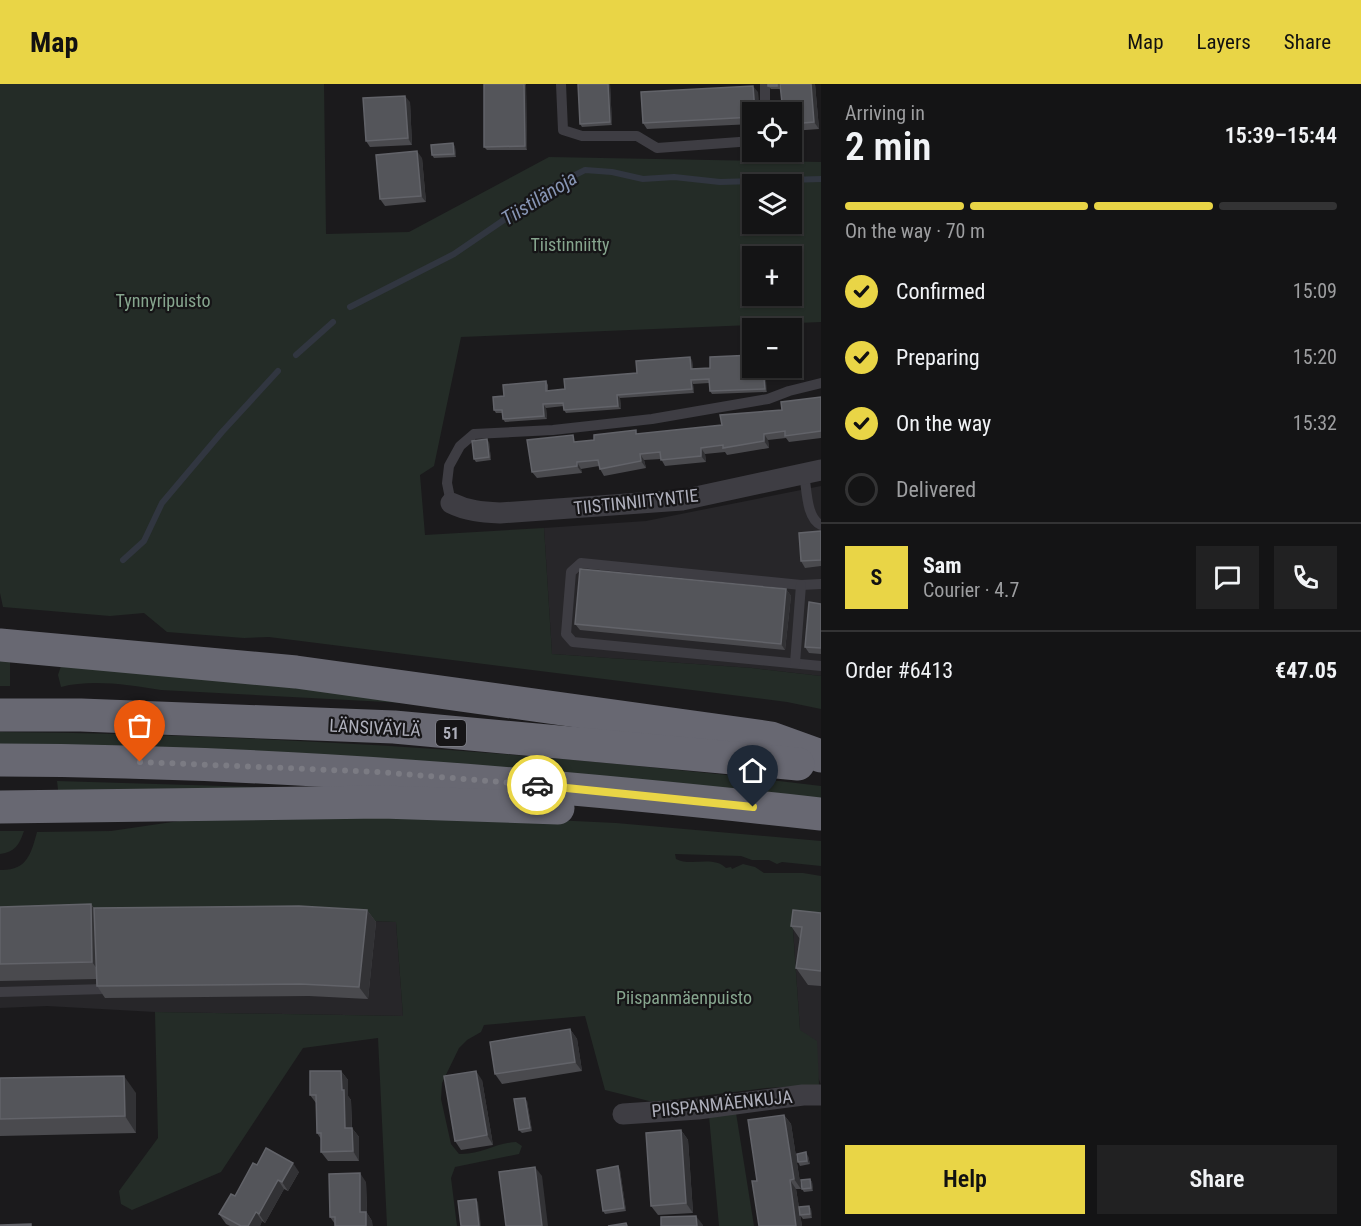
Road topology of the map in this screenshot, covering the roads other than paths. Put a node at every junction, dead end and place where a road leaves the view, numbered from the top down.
1 (561, 84) edge
2 (765, 84) edge
3 (765, 102) edge
4 (742, 142) edge
5 (821, 383) edge
6 (812, 472) edge
7 (451, 503) joint
8 (821, 525) edge
9 (821, 584) edge
10 (801, 585) junction
11 (7, 643) edge
12 (795, 663) junction
13 (821, 666) edge
14 (0, 715) edge
15 (821, 756) edge
16 (0, 760) edge
17 (821, 766) edge
18 (731, 804) junction
19 (0, 807) edge
20 (821, 814) edge
21 (105, 989) edge
22 (0, 992) edge
23 (821, 1095) edge
24 (623, 1114) dead end

1 - 4 lane
2 - 3 lane
5 - 7 lane
6 - 7 street, TIISTINNIITYNTIE
6 - 8 lane
9 - 10 lane
10 - 12 lane
10 - 12 lane
11 - 15 highway
12 - 13 lane
14 - 17 highway, LÄNSIVÄYLÄ / 51
16 - 18 highway
18 - 19 highway
18 - 20 highway
21 - 22 lane
23 - 24 street, PIISPANMÄENKUJA

